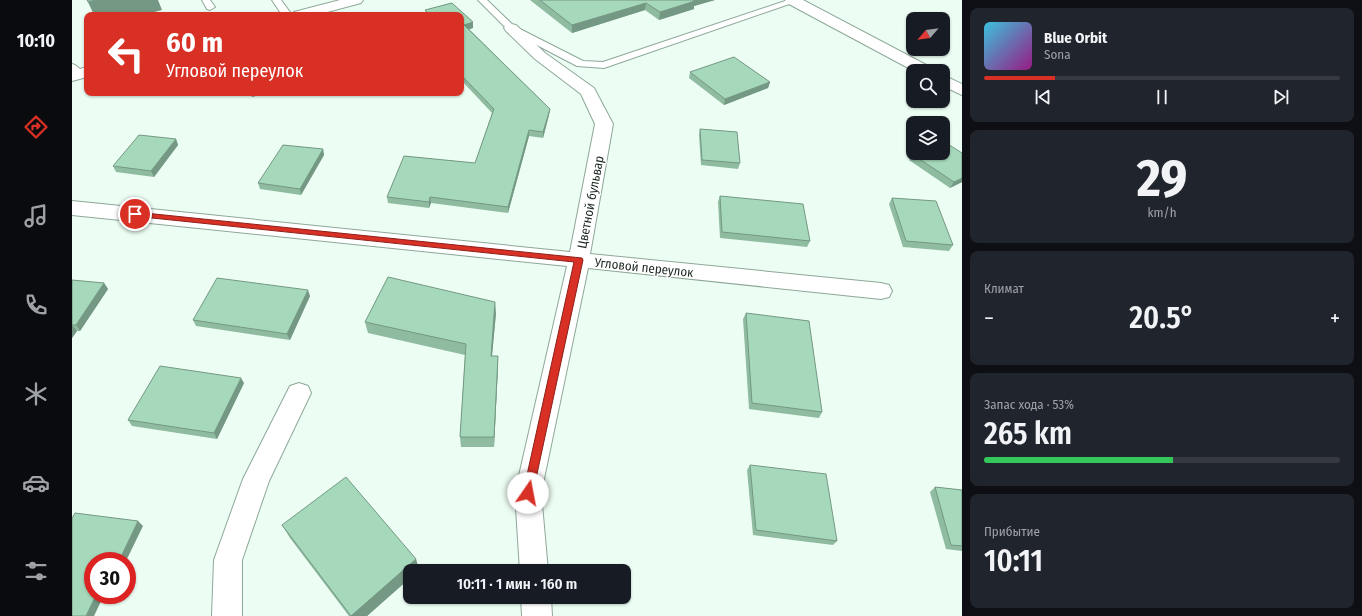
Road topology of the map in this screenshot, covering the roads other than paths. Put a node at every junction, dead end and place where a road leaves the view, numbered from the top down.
1 (276, 0) edge
2 (356, 0) edge
3 (482, 0) edge
4 (793, 0) edge
5 (284, 12) edge
6 (310, 12) edge
7 (511, 28) junction
8 (913, 64) edge
9 (950, 84) edge
10 (962, 90) edge
11 (72, 208) edge
12 (579, 260) junction
13 (881, 291) dead end
14 (299, 393) dead end
15 (533, 564) edge
16 (536, 604) edge
17 (227, 616) edge
18 (537, 616) edge

1 - 5 lane
2 - 6 street
3 - 7 lane, Цветной бульвар
4 - 7 lane
4 - 8 street
7 - 12 street, Цветной бульвар
9 - 10 street
11 - 12 street, Угловой переулок
12 - 13 street, Угловой переулок
12 - 15 street, Цветной бульвар
14 - 17 street
16 - 18 street

